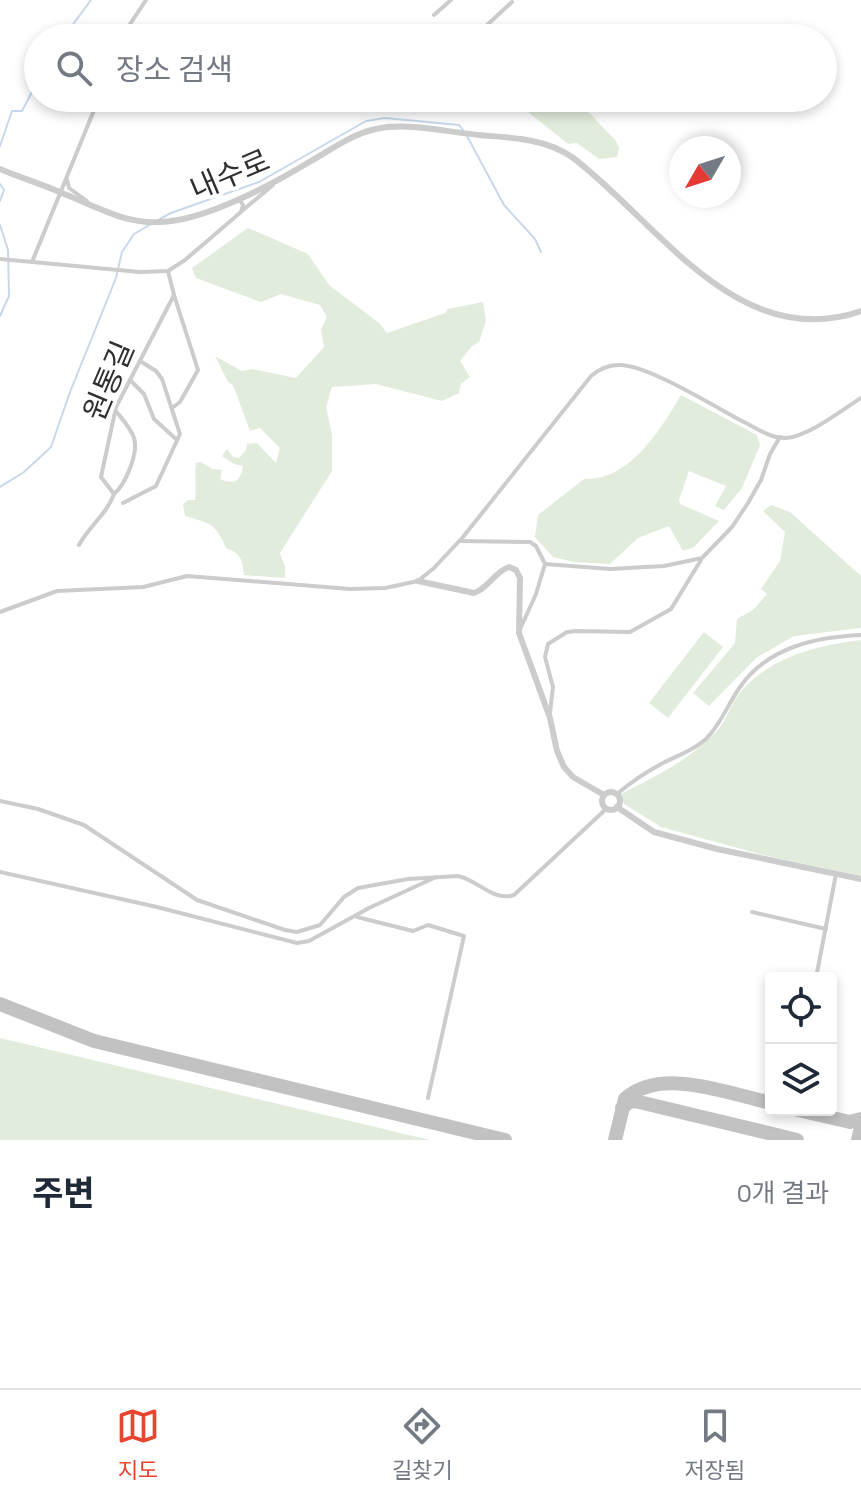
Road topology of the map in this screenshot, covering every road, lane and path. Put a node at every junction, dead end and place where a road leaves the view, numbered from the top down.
1 (146, 0) edge
2 (451, 0) edge
3 (512, 2) edge
4 (434, 15) dead end
5 (130, 24) edge
6 (488, 24) edge
7 (93, 112) edge
8 (0, 169) edge
9 (67, 178) junction
10 (278, 181) junction
11 (61, 192) junction
12 (239, 199) junction
13 (96, 207) junction
14 (241, 212) junction
15 (0, 259) edge
16 (30, 263) junction
17 (168, 271) junction
18 (174, 295) junction
19 (861, 311) edge
20 (140, 361) junction
21 (130, 380) junction
22 (861, 398) edge
23 (172, 409) junction
24 (115, 410) junction
25 (780, 437) junction
26 (177, 440) junction
27 (114, 494) junction
28 (123, 503) dead end
29 (460, 541) junction
30 (79, 545) dead end
31 (702, 558) junction
32 (545, 564) junction
33 (418, 581) junction
34 (0, 612) edge
35 (519, 633) junction
36 (861, 635) edge
37 (550, 718) junction
38 (617, 794) junction
39 (604, 795) junction
40 (0, 801) edge
41 (617, 807) junction
42 (606, 809) junction
43 (0, 872) edge
44 (836, 874) junction
45 (438, 876) junction
46 (861, 879) edge
47 (752, 912) dead end
48 (356, 917) junction
49 (826, 929) junction
50 (817, 972) edge
51 (428, 1098) dead end

1 - 5 street
2 - 4 street
3 - 6 street
7 - 9 street
8 - 11 street, 내수로
9 - 11 street
9 - 13 street
10 - 12 street, 내수로
10 - 14 street
10 - 19 street, 내수로
11 - 13 street, 내수로
11 - 16 street
12 - 13 street, 내수로
12 - 14 street
14 - 17 street
15 - 16 street
16 - 17 street
17 - 18 street
18 - 20 street, 원통길
18 - 23 street
20 - 21 street, 원통길
20 - 23 street
21 - 24 street, 원통길
21 - 26 street
22 - 25 street
23 - 26 street
24 - 27 street, 원통길
24 - 27 street
25 - 29 street
25 - 31 street
26 - 28 street
27 - 30 street
29 - 32 street
29 - 33 street
31 - 32 street
31 - 37 street
32 - 35 street
33 - 34 street
33 - 35 street
35 - 37 street
36 - 38 street
37 - 39 street
38 - 39 street
38 - 41 street
39 - 42 street
40 - 45 street
41 - 42 street
41 - 44 street
42 - 45 street
43 - 48 street
44 - 46 street
44 - 49 street
45 - 48 street
47 - 49 street
48 - 51 street
49 - 50 street

